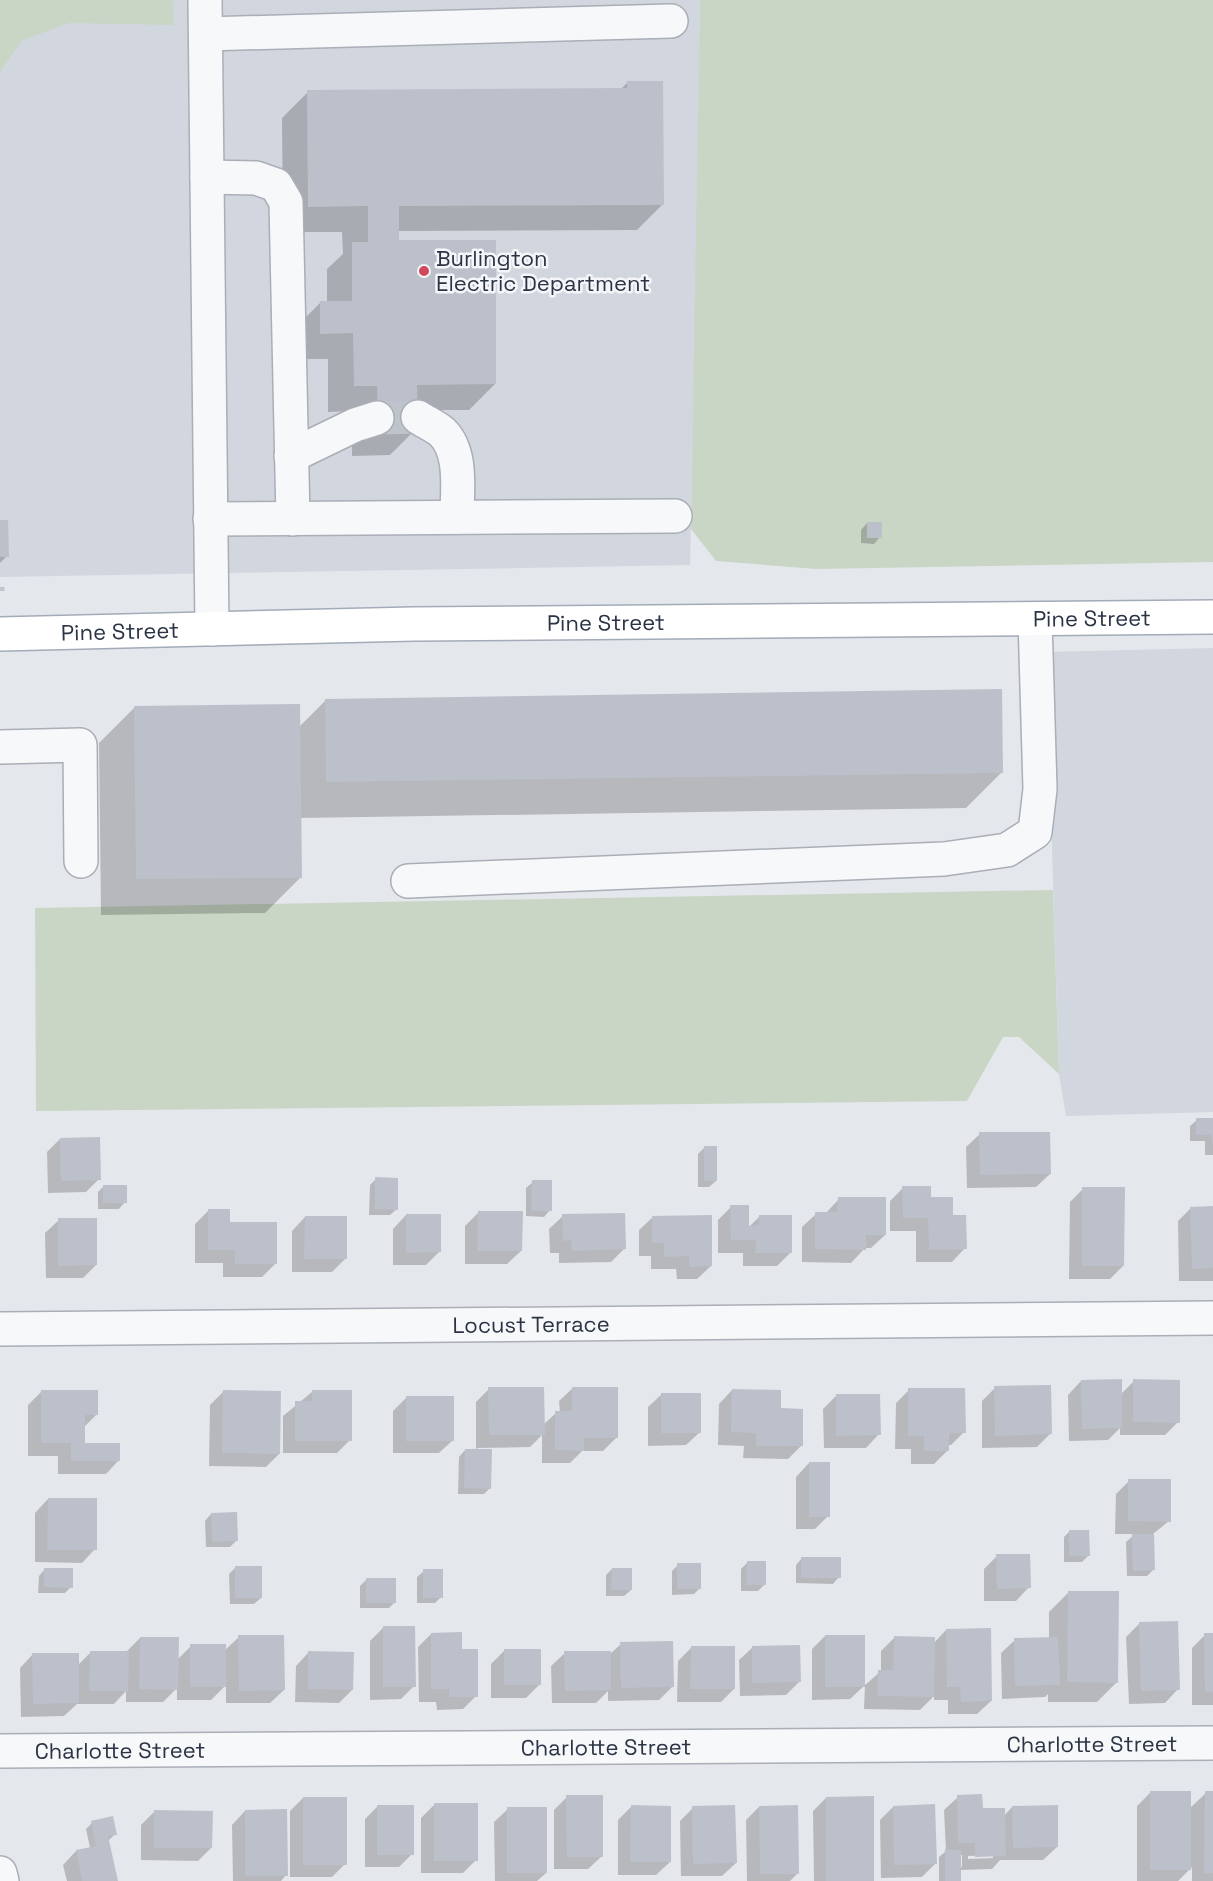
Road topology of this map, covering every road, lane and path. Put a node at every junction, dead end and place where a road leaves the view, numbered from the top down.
1 (205, 0) edge
2 (671, 21) dead end
3 (206, 34) junction
4 (207, 177) junction
5 (418, 417) tunnel mouth
6 (377, 418) tunnel mouth
7 (291, 456) junction
8 (675, 516) dead end
9 (457, 518) junction
10 (210, 519) junction
11 (293, 519) junction
12 (0, 589) edge
13 (7, 589) dead end
14 (1213, 617) edge
15 (1035, 619) junction
16 (212, 629) junction
17 (0, 634) edge
18 (0, 747) edge
19 (81, 861) dead end
20 (408, 881) dead end
21 (1213, 1318) edge
22 (0, 1329) edge
23 (1213, 1743) edge
24 (0, 1750) edge
25 (0, 1873) edge
26 (2, 1881) edge

1 - 3 street
2 - 3 street
3 - 4 street
4 - 7 street
4 - 10 street
5 - 9 street
6 - 7 street
7 - 11 street
8 - 9 street
9 - 11 street
10 - 11 street
10 - 16 street
12 - 13 path
14 - 15 main road, Pine Street
15 - 16 main road, Pine Street
15 - 20 street
16 - 17 main road, Pine Street
18 - 19 street
21 - 22 street, Locust Terrace
23 - 24 street, Charlotte Street
25 - 26 street

